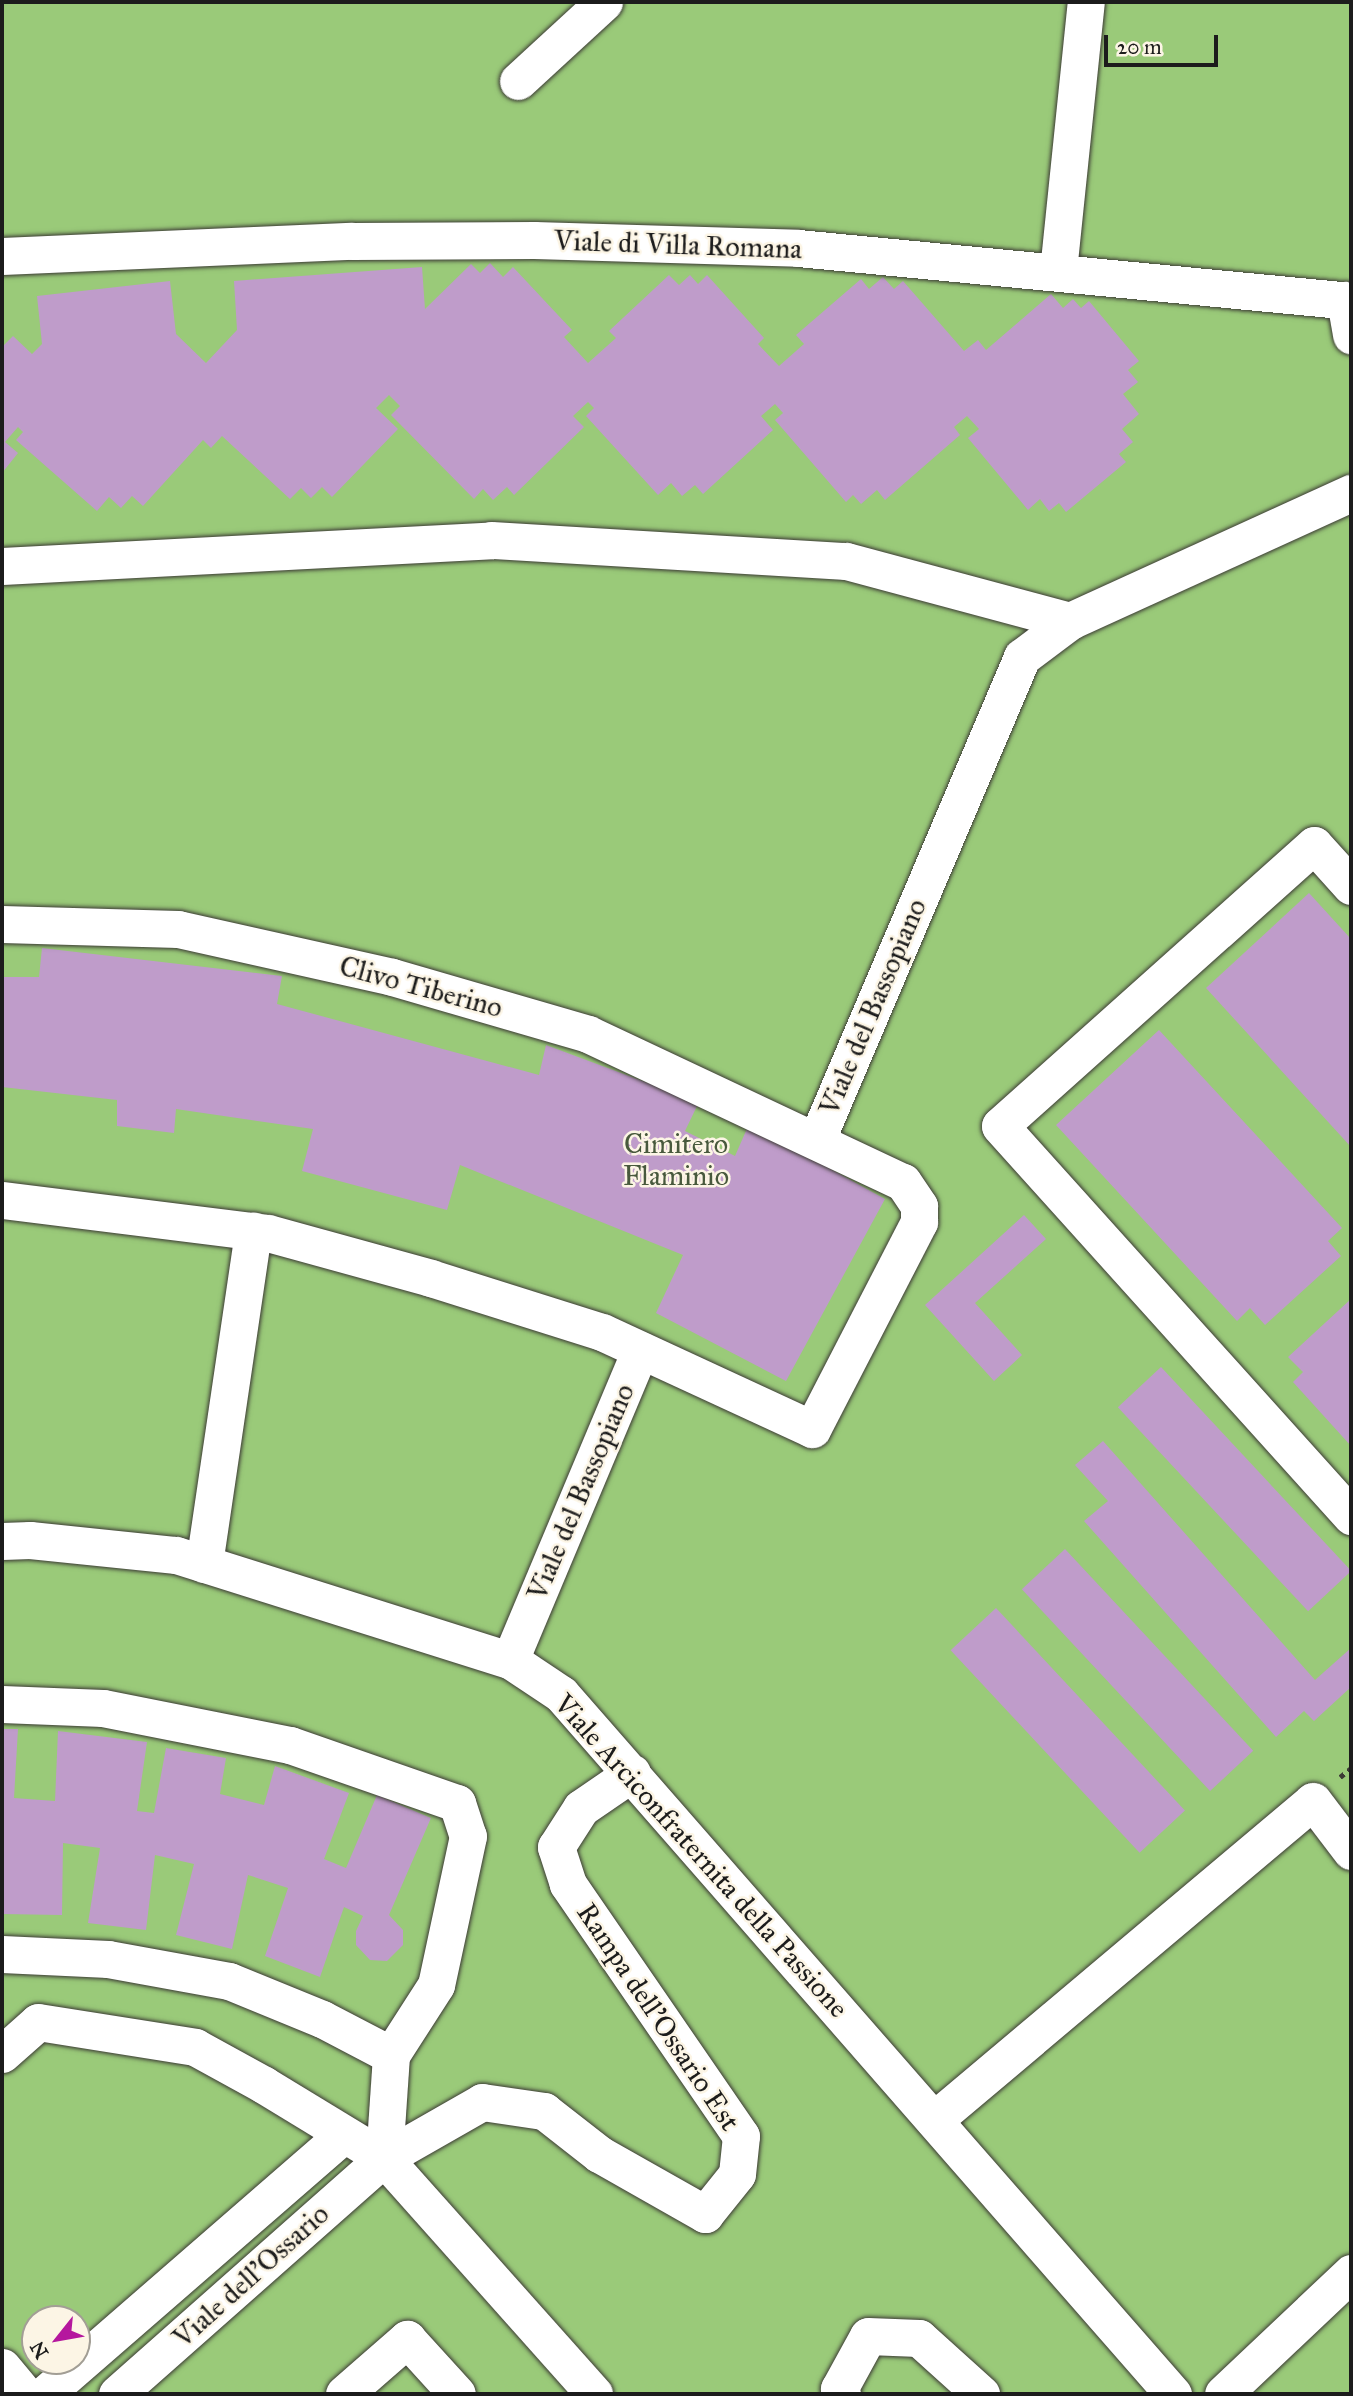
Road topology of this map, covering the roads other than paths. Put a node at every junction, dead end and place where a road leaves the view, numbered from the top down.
1 (604, 2) edge
2 (1086, 2) edge
3 (518, 82) dead end
4 (2, 256) edge
5 (1058, 271) junction
6 (1349, 312) edge
7 (1351, 494) edge
8 (2, 566) edge
9 (1070, 621) junction
10 (1351, 886) edge
11 (2, 924) edge
12 (817, 1139) junction
13 (2, 1200) edge
14 (253, 1231) junction
15 (640, 1350) junction
16 (1351, 1516) edge
17 (2, 1541) edge
18 (204, 1563) junction
19 (510, 1660) junction
20 (2, 1704) edge
21 (632, 1773) junction
22 (1351, 1851) edge
23 (2, 1954) edge
24 (2, 2054) edge
25 (391, 2055) junction
26 (934, 2120) junction
27 (344, 2134) junction
28 (384, 2158) junction
29 (1351, 2273) edge
30 (2, 2367) edge
31 (25, 2394) edge
32 (46, 2394) edge
33 (117, 2394) edge
34 (344, 2394) edge
35 (457, 2394) edge
36 (594, 2394) edge
37 (842, 2394) edge
38 (981, 2394) edge
39 (1173, 2394) edge
40 (1223, 2394) edge

1 - 3 lane
2 - 5 lane
4 - 5 lane, Viale di Villa Romana
5 - 6 lane, Viale di Villa Romana
7 - 9 lane, Viale del Bassopiano
8 - 9 lane
9 - 12 lane, Viale del Bassopiano
10 - 16 lane
11 - 12 lane, Clivo Tiberino
12 - 15 lane, Viale del Bassopiano
13 - 14 lane
14 - 15 lane
14 - 18 lane
15 - 19 lane, Viale del Bassopiano
17 - 18 lane, Viale Arciconfraternita della Passione
18 - 19 lane, Viale Arciconfraternita della Passione
19 - 21 lane, Viale Arciconfraternita della Passione
20 - 25 lane
21 - 26 lane, Viale Arciconfraternita della Passione
21 - 28 lane, Rampa dell'Ossario Est
22 - 26 lane
23 - 25 lane
24 - 27 lane
25 - 28 lane
26 - 39 lane, Viale Arciconfraternita della Passione
27 - 28 lane
27 - 32 lane
28 - 33 lane, Viale dell'Ossario
28 - 36 lane
29 - 40 lane
30 - 31 lane
34 - 35 lane
37 - 38 lane

